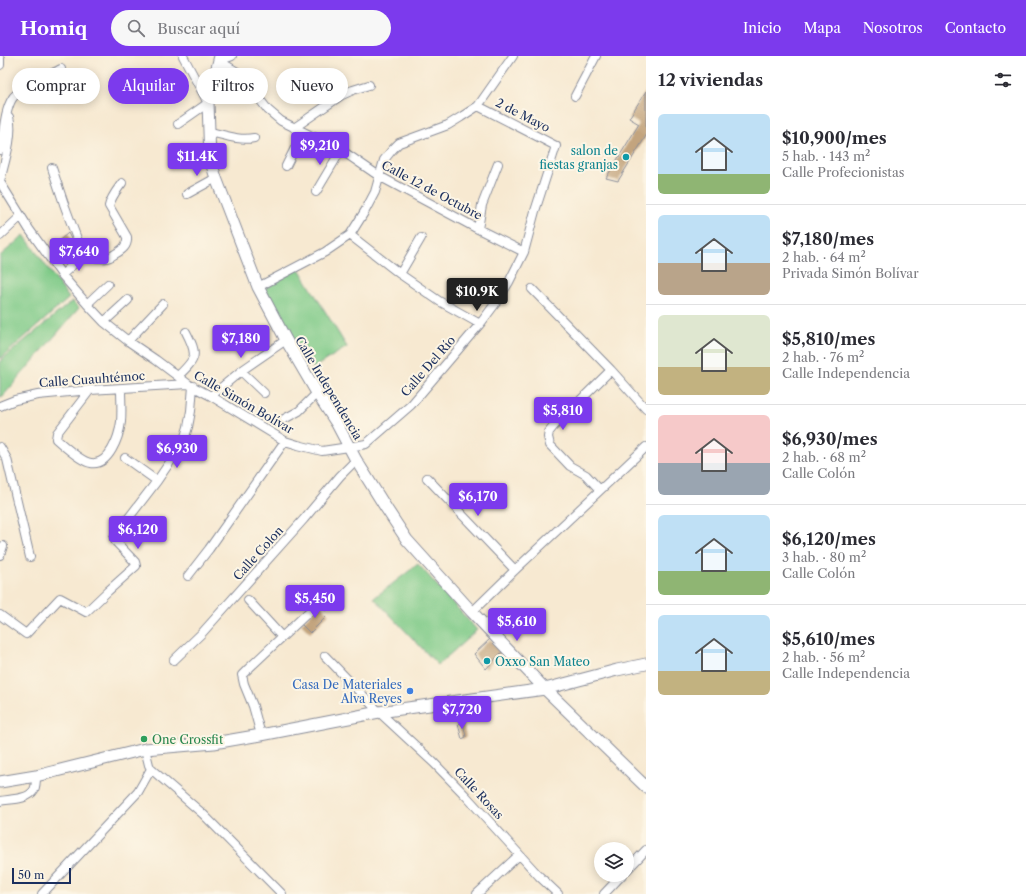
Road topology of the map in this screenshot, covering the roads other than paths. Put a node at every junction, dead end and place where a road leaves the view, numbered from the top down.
1 (183, 56) edge
2 (232, 56) edge
3 (513, 56) edge
4 (596, 56) edge
5 (220, 58) edge
6 (0, 59) edge
7 (0, 65) edge
8 (217, 68) edge
9 (197, 82) edge
10 (369, 85) dead end
11 (575, 96) dead end
12 (12, 98) edge
13 (207, 104) edge
14 (208, 104) edge
15 (478, 106) junction
16 (7, 113) junction
17 (178, 124) dead end
18 (294, 128) junction
19 (210, 132) junction
20 (303, 132) junction
21 (254, 138) dead end
22 (556, 146) joint
23 (0, 150) edge
24 (341, 150) junction
25 (210, 159) junction
26 (178, 160) dead end
27 (498, 164) dead end
28 (286, 166) dead end
29 (52, 168) dead end
30 (379, 176) junction
31 (216, 178) junction
32 (0, 181) edge
33 (122, 183) dead end
34 (316, 192) dead end
35 (187, 194) dead end
36 (21, 216) junction
37 (478, 229) junction
38 (0, 236) edge
39 (350, 236) junction
40 (421, 238) dead end
41 (524, 252) junction
42 (83, 255) junction
43 (400, 274) junction
44 (62, 275) junction
45 (108, 284) dead end
46 (258, 287) junction
47 (532, 289) dead end
48 (128, 300) dead end
49 (87, 304) junction
50 (163, 304) dead end
51 (104, 322) junction
52 (480, 324) junction
53 (186, 332) dead end
54 (128, 340) junction
55 (286, 340) junction
56 (611, 370) junction
57 (241, 371) junction
58 (178, 376) junction
59 (190, 385) junction
60 (121, 388) junction
61 (90, 390) junction
62 (264, 393) dead end
63 (317, 393) junction
64 (211, 396) junction
65 (0, 406) edge
66 (646, 409) edge
67 (284, 419) dead end
68 (285, 441) junction
69 (0, 447) edge
70 (350, 447) junction
71 (646, 447) edge
72 (125, 458) dead end
73 (356, 460) junction
74 (427, 478) dead end
75 (157, 481) junction
76 (600, 490) junction
77 (3, 546) dead end
78 (0, 555) edge
79 (30, 557) dead end
80 (515, 570) junction
81 (188, 576) dead end
82 (248, 600) dead end
83 (315, 606) dead end
84 (472, 612) junction
85 (0, 615) edge
86 (282, 637) junction
87 (325, 656) dead end
88 (174, 660) dead end
89 (646, 664) edge
90 (545, 689) junction
91 (379, 712) junction
92 (261, 735) junction
93 (145, 749) junction
94 (151, 769) junction
95 (36, 776) junction
96 (0, 782) edge
97 (646, 787) edge
98 (0, 801) edge
99 (646, 850) edge
100 (519, 855) junction
101 (634, 863) edge
102 (615, 882) edge
103 (42, 894) edge
104 (282, 894) edge
105 (477, 894) edge
106 (558, 894) edge
107 (604, 894) edge

1 - 9 street
2 - 5 street
3 - 15 street
4 - 11 street
5 - 8 street, Calle Independencia
5 - 18 street, Calle 12 de Octubre
6 - 7 street
10 - 18 street
12 - 16 street
13 - 17 street
14 - 19 street, Calle Independencia
15 - 22 street, 2 de Mayo
15 - 30 street
16 - 23 street
16 - 32 street, Calle Simón Bolívar
18 - 20 street, Calle 12 de Octubre
19 - 21 street
19 - 25 street, Calle Independencia
20 - 24 street, Calle 12 de Octubre
20 - 28 street
22 - 41 street, Calle Del Río
24 - 30 street, Calle 12 de Octubre
24 - 34 street
25 - 26 street
25 - 31 street, Calle Independencia
27 - 37 street
29 - 42 street
30 - 37 street, Calle 12 de Octubre
30 - 39 street
31 - 35 street
31 - 46 street, Calle Independencia
32 - 36 street, Calle Simón Bolívar
33 - 42 street
36 - 38 street
36 - 44 street, Calle Simón Bolívar
37 - 41 street, Calle 12 de Octubre
39 - 43 street
39 - 46 street
40 - 43 street
41 - 52 street, Calle Del Río
42 - 44 street
43 - 52 street
44 - 49 street, Calle Simón Bolívar
45 - 49 street
46 - 55 street, Calle Independencia
47 - 56 street
48 - 51 street
49 - 51 street, Calle Simón Bolívar
50 - 54 street
51 - 54 street, Calle Simón Bolívar
52 - 70 street, Calle Del Río
53 - 58 street
54 - 58 street, Calle Simón Bolívar
55 - 57 street
55 - 63 street, Calle Independencia
56 - 66 street
56 - 76 street
57 - 62 street
57 - 64 street
58 - 59 street, Calle Simón Bolívar
59 - 60 street, Calle Cuauhtémoc
59 - 64 street, Calle Simón Bolívar
59 - 75 street
60 - 61 street, Calle Cuauhtémoc
60 - 61 street
61 - 65 street, Calle Cuauhtémoc
63 - 67 street
63 - 70 street, Calle Independencia
64 - 68 street, Calle Simón Bolívar
68 - 70 street, Calle Simón Bolívar
68 - 81 street
69 - 79 street
70 - 73 street, Calle Independencia
71 - 76 street
72 - 75 street
73 - 84 street, Calle Independencia
73 - 88 street, Calle Colon
74 - 80 street
75 - 85 street
76 - 80 street
77 - 78 street
80 - 84 street
82 - 86 street
83 - 86 street
84 - 90 street, Calle Independencia
86 - 92 street
87 - 91 street, Calle Rosas
89 - 90 street
90 - 91 street
90 - 97 street, Calle Independencia
91 - 92 street
91 - 100 street, Calle Rosas
92 - 93 street
93 - 94 street
93 - 95 street
94 - 103 street
94 - 104 street
95 - 96 street
95 - 98 street
99 - 101 street
100 - 105 street
100 - 106 street, Calle Rosas
102 - 107 street

